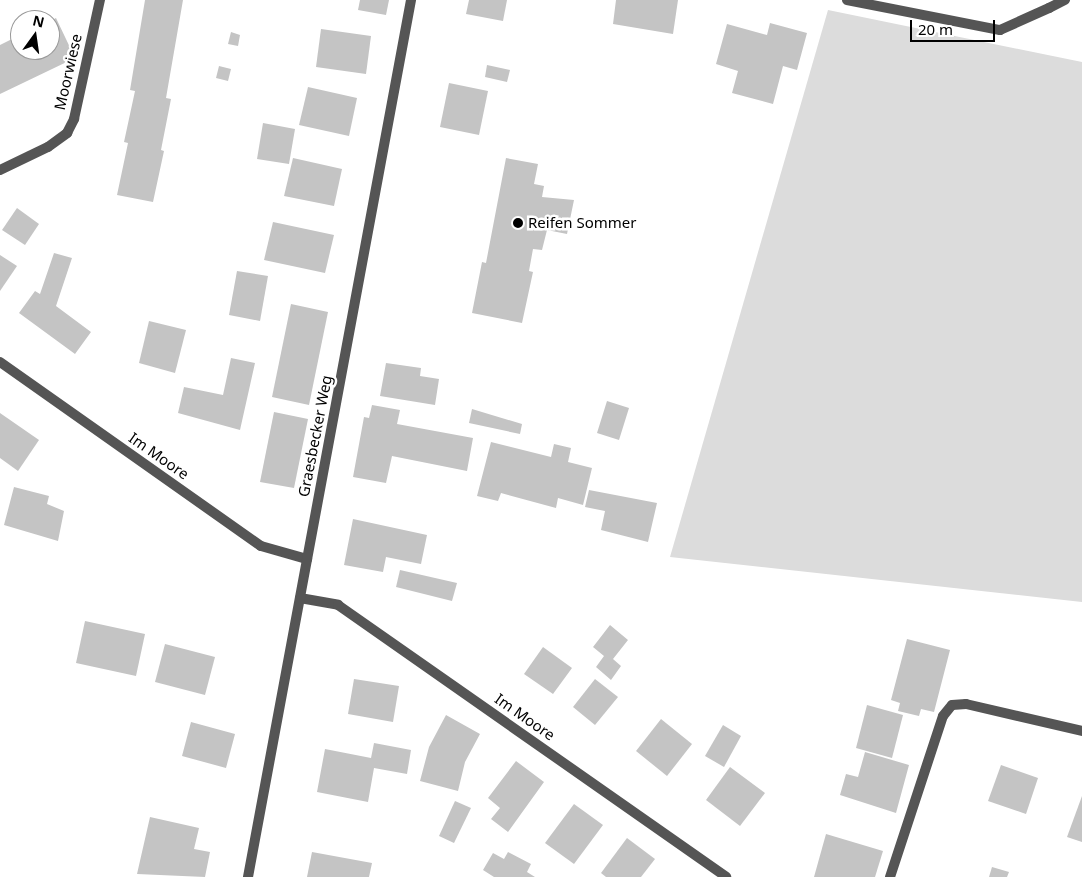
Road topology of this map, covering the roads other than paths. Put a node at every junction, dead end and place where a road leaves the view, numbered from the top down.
1 (100, 0) edge
2 (411, 0) edge
3 (847, 0) edge
4 (1065, 0) edge
5 (0, 170) edge
6 (0, 362) edge
7 (307, 559) junction
8 (300, 598) junction
9 (1082, 731) edge
10 (248, 877) edge
11 (726, 877) edge
12 (890, 877) edge

1 - 5 street, Moorwiese
2 - 7 street, Graesbecker Weg
3 - 4 street
6 - 7 street, Im Moore
7 - 8 street, Graesbecker Weg
8 - 10 street, Graesbecker Weg
8 - 11 street, Im Moore
9 - 12 street

